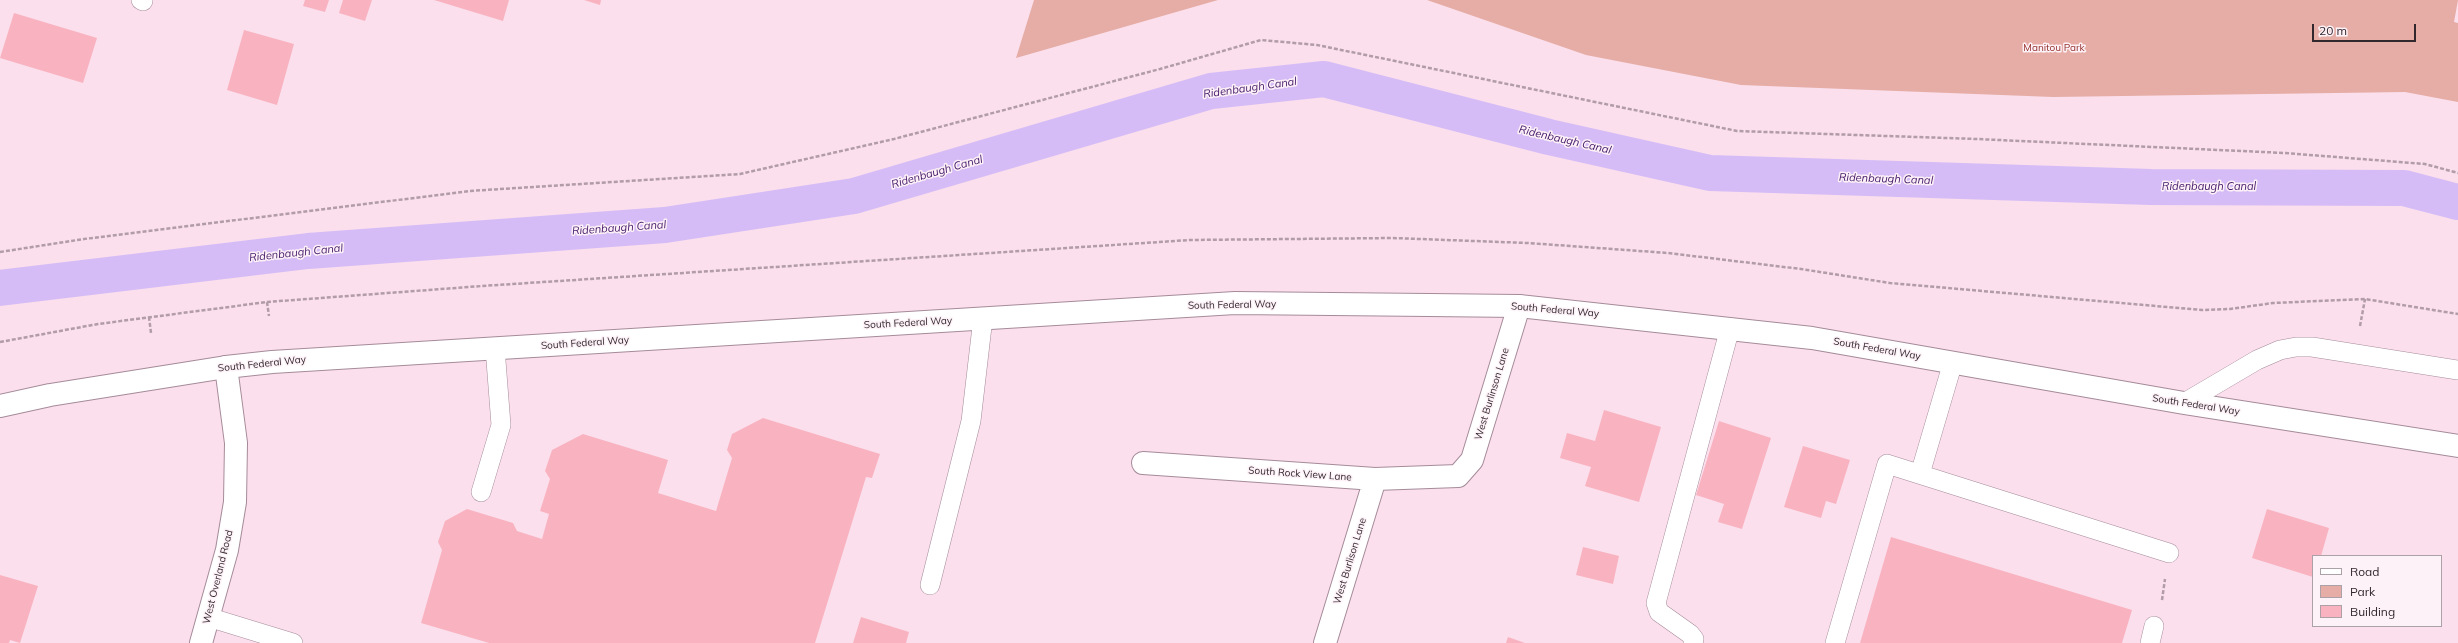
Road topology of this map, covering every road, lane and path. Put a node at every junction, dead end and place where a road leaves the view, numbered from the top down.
1 (2458, 173) edge
2 (0, 252) edge
3 (267, 302) dead end
4 (1519, 306) junction
5 (269, 316) dead end
6 (149, 317) dead end
7 (983, 318) junction
8 (1730, 328) junction
9 (151, 333) dead end
10 (495, 348) junction
11 (1953, 362) junction
12 (226, 367) junction
13 (2458, 370) edge
14 (2184, 403) junction
15 (0, 406) edge
16 (2458, 446) edge
17 (1143, 463) dead end
18 (1920, 474) junction
19 (1458, 476) joint
20 (1375, 479) junction
21 (480, 492) dead end
22 (2169, 553) joint
23 (930, 585) dead end
24 (208, 617) junction
25 (2152, 635) edge
26 (200, 643) edge
27 (293, 643) edge
28 (1325, 643) edge
29 (1693, 643) edge
30 (1835, 643) edge

1 - 2 path
3 - 5 path
4 - 7 main road, South Federal Way
4 - 8 main road, South Federal Way
4 - 19 main road, West Burlinson Lane
6 - 9 path
7 - 10 main road, South Federal Way
7 - 23 lane
8 - 11 main road, South Federal Way
8 - 29 lane
10 - 12 main road, South Federal Way
10 - 21 lane
11 - 14 main road, South Federal Way
11 - 18 lane
12 - 15 main road, South Federal Way
12 - 24 main road, West Overland Road
13 - 14 lane
14 - 16 main road, South Federal Way
17 - 20 main road, South Rock View Lane
18 - 22 lane
18 - 30 lane
19 - 20 main road, South Rock View Lane
20 - 28 main road, West Burlison Lane
22 - 25 path
24 - 26 main road, West Overland Road
24 - 27 lane

